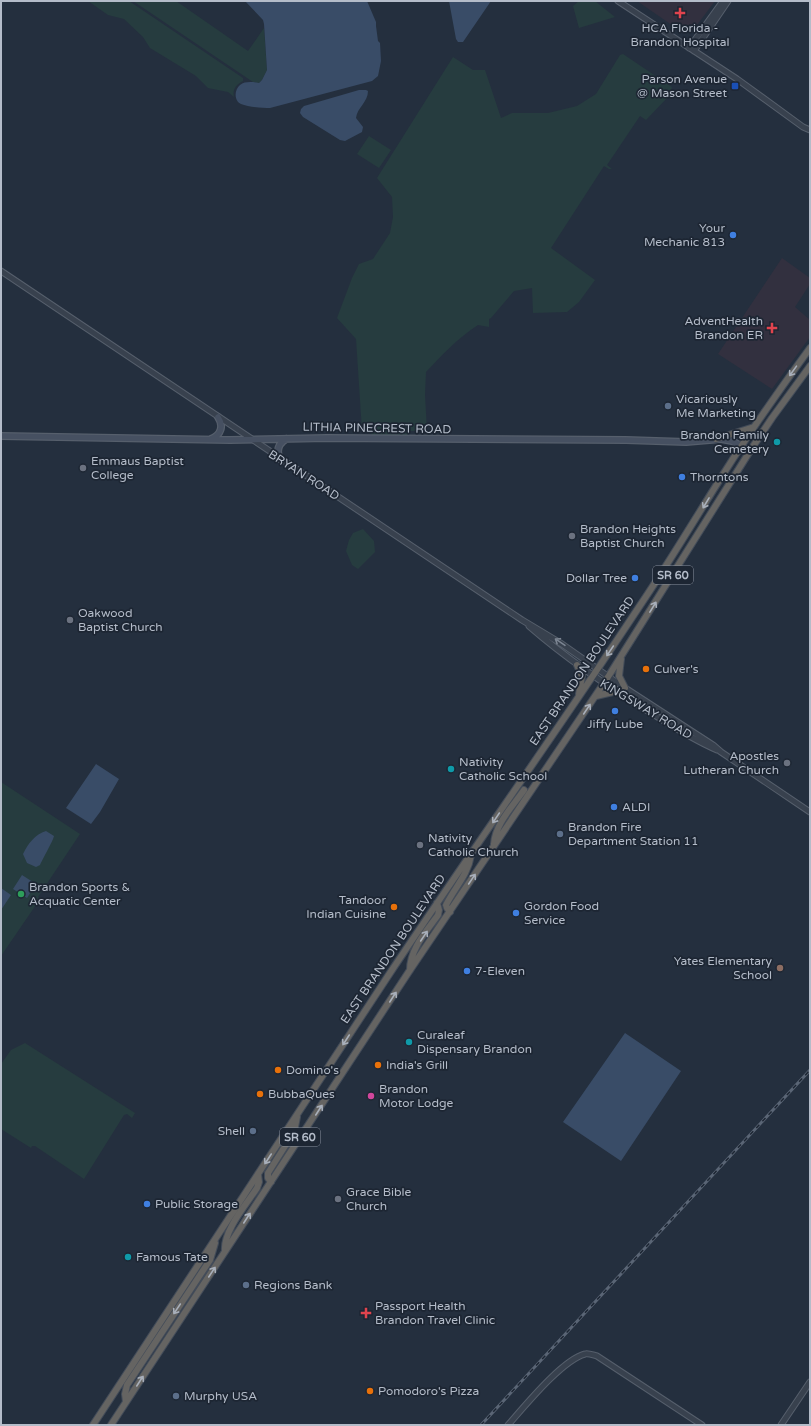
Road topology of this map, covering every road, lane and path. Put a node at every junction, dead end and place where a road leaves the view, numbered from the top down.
1 (618, 1) edge
2 (723, 1) edge
3 (728, 1) edge
4 (692, 50) junction
5 (809, 129) edge
6 (1, 271) edge
7 (810, 348) edge
8 (810, 366) edge
9 (218, 417) junction
10 (754, 427) junction
11 (1, 436) edge
12 (286, 438) junction
13 (208, 439) junction
14 (250, 439) junction
15 (716, 439) junction
16 (742, 446) junction
17 (750, 451) junction
18 (280, 459) junction
19 (522, 620) junction
20 (621, 658) junction
21 (577, 665) junction
22 (598, 669) junction
23 (593, 676) junction
24 (608, 677) junction
25 (604, 683) junction
26 (625, 688) junction
27 (617, 691) junction
28 (596, 696) junction
29 (578, 698) junction
30 (721, 752) junction
31 (524, 790) dead end
32 (810, 812) edge
33 (494, 846) junction
34 (471, 853) junction
35 (437, 903) junction
36 (450, 912) junction
37 (410, 970) junction
38 (297, 1115) junction
39 (258, 1174) junction
40 (271, 1182) junction
41 (215, 1239) junction
42 (225, 1251) junction
43 (810, 1382) edge
44 (126, 1402) junction
45 (93, 1425) edge
46 (111, 1425) edge
47 (508, 1425) edge
48 (702, 1425) edge
49 (780, 1425) edge

1 - 4 street
2 - 4 street
3 - 4 street
4 - 5 street
6 - 9 street, BRYAN ROAD
7 -> 10 highway, EAST BRANDON BOULEVARD / SR 60
8 - 17 highway, EAST BRANDON BOULEVARD / SR 60
9 - 13 main road
9 - 14 street, BRYAN ROAD
10 - 15 highway
10 - 16 highway, EAST BRANDON BOULEVARD / SR 60
11 - 13 main road, LITHIA PINECREST ROAD
12 - 14 main road, LITHIA PINECREST ROAD
12 - 15 main road, LITHIA PINECREST ROAD
12 - 18 main road
13 - 14 main road, LITHIA PINECREST ROAD
14 - 18 street, BRYAN ROAD
15 - 16 main road, LITHIA PINECREST ROAD
16 - 17 main road, LITHIA PINECREST ROAD
16 -> 22 highway, EAST BRANDON BOULEVARD / SR 60
20 -> 17 highway, EAST BRANDON BOULEVARD / SR 60
18 - 19 street, BRYAN ROAD
19 - 21 street
22 -> 19 street, BRYAN ROAD
20 - 24 highway, EAST BRANDON BOULEVARD / SR 60
20 - 26 highway
21 - 23 street
21 - 29 highway
22 - 23 highway, EAST BRANDON BOULEVARD / SR 60
22 - 24 street, BRYAN ROAD
23 - 25 street, KINGSWAY ROAD
23 - 29 highway, EAST BRANDON BOULEVARD / SR 60
24 - 25 highway, EAST BRANDON BOULEVARD / SR 60
24 - 26 street, KINGSWAY ROAD
25 - 27 street, KINGSWAY ROAD
25 - 28 highway, EAST BRANDON BOULEVARD / SR 60
26 - 30 street, KINGSWAY ROAD
27 - 28 highway
27 - 30 street, KINGSWAY ROAD
33 -> 28 highway, EAST BRANDON BOULEVARD / SR 60
29 -> 34 highway, EAST BRANDON BOULEVARD / SR 60
30 - 32 street, KINGSWAY ROAD
31 - 33 highway
36 -> 33 highway, EAST BRANDON BOULEVARD / SR 60
34 - 35 highway, EAST BRANDON BOULEVARD / SR 60
34 - 36 highway
37 -> 35 highway
35 -> 38 highway, EAST BRANDON BOULEVARD / SR 60
36 - 37 highway, EAST BRANDON BOULEVARD / SR 60
40 -> 37 highway, EAST BRANDON BOULEVARD / SR 60
38 -> 39 highway, EAST BRANDON BOULEVARD / SR 60
38 - 40 highway
39 - 41 highway, EAST BRANDON BOULEVARD / SR 60
39 - 42 highway
42 -> 40 highway, EAST BRANDON BOULEVARD / SR 60
41 -> 44 highway
41 - 45 highway, EAST BRANDON BOULEVARD / SR 60
44 -> 42 highway, EAST BRANDON BOULEVARD / SR 60
43 - 49 street
44 - 46 highway, EAST BRANDON BOULEVARD / SR 60
47 - 48 street

